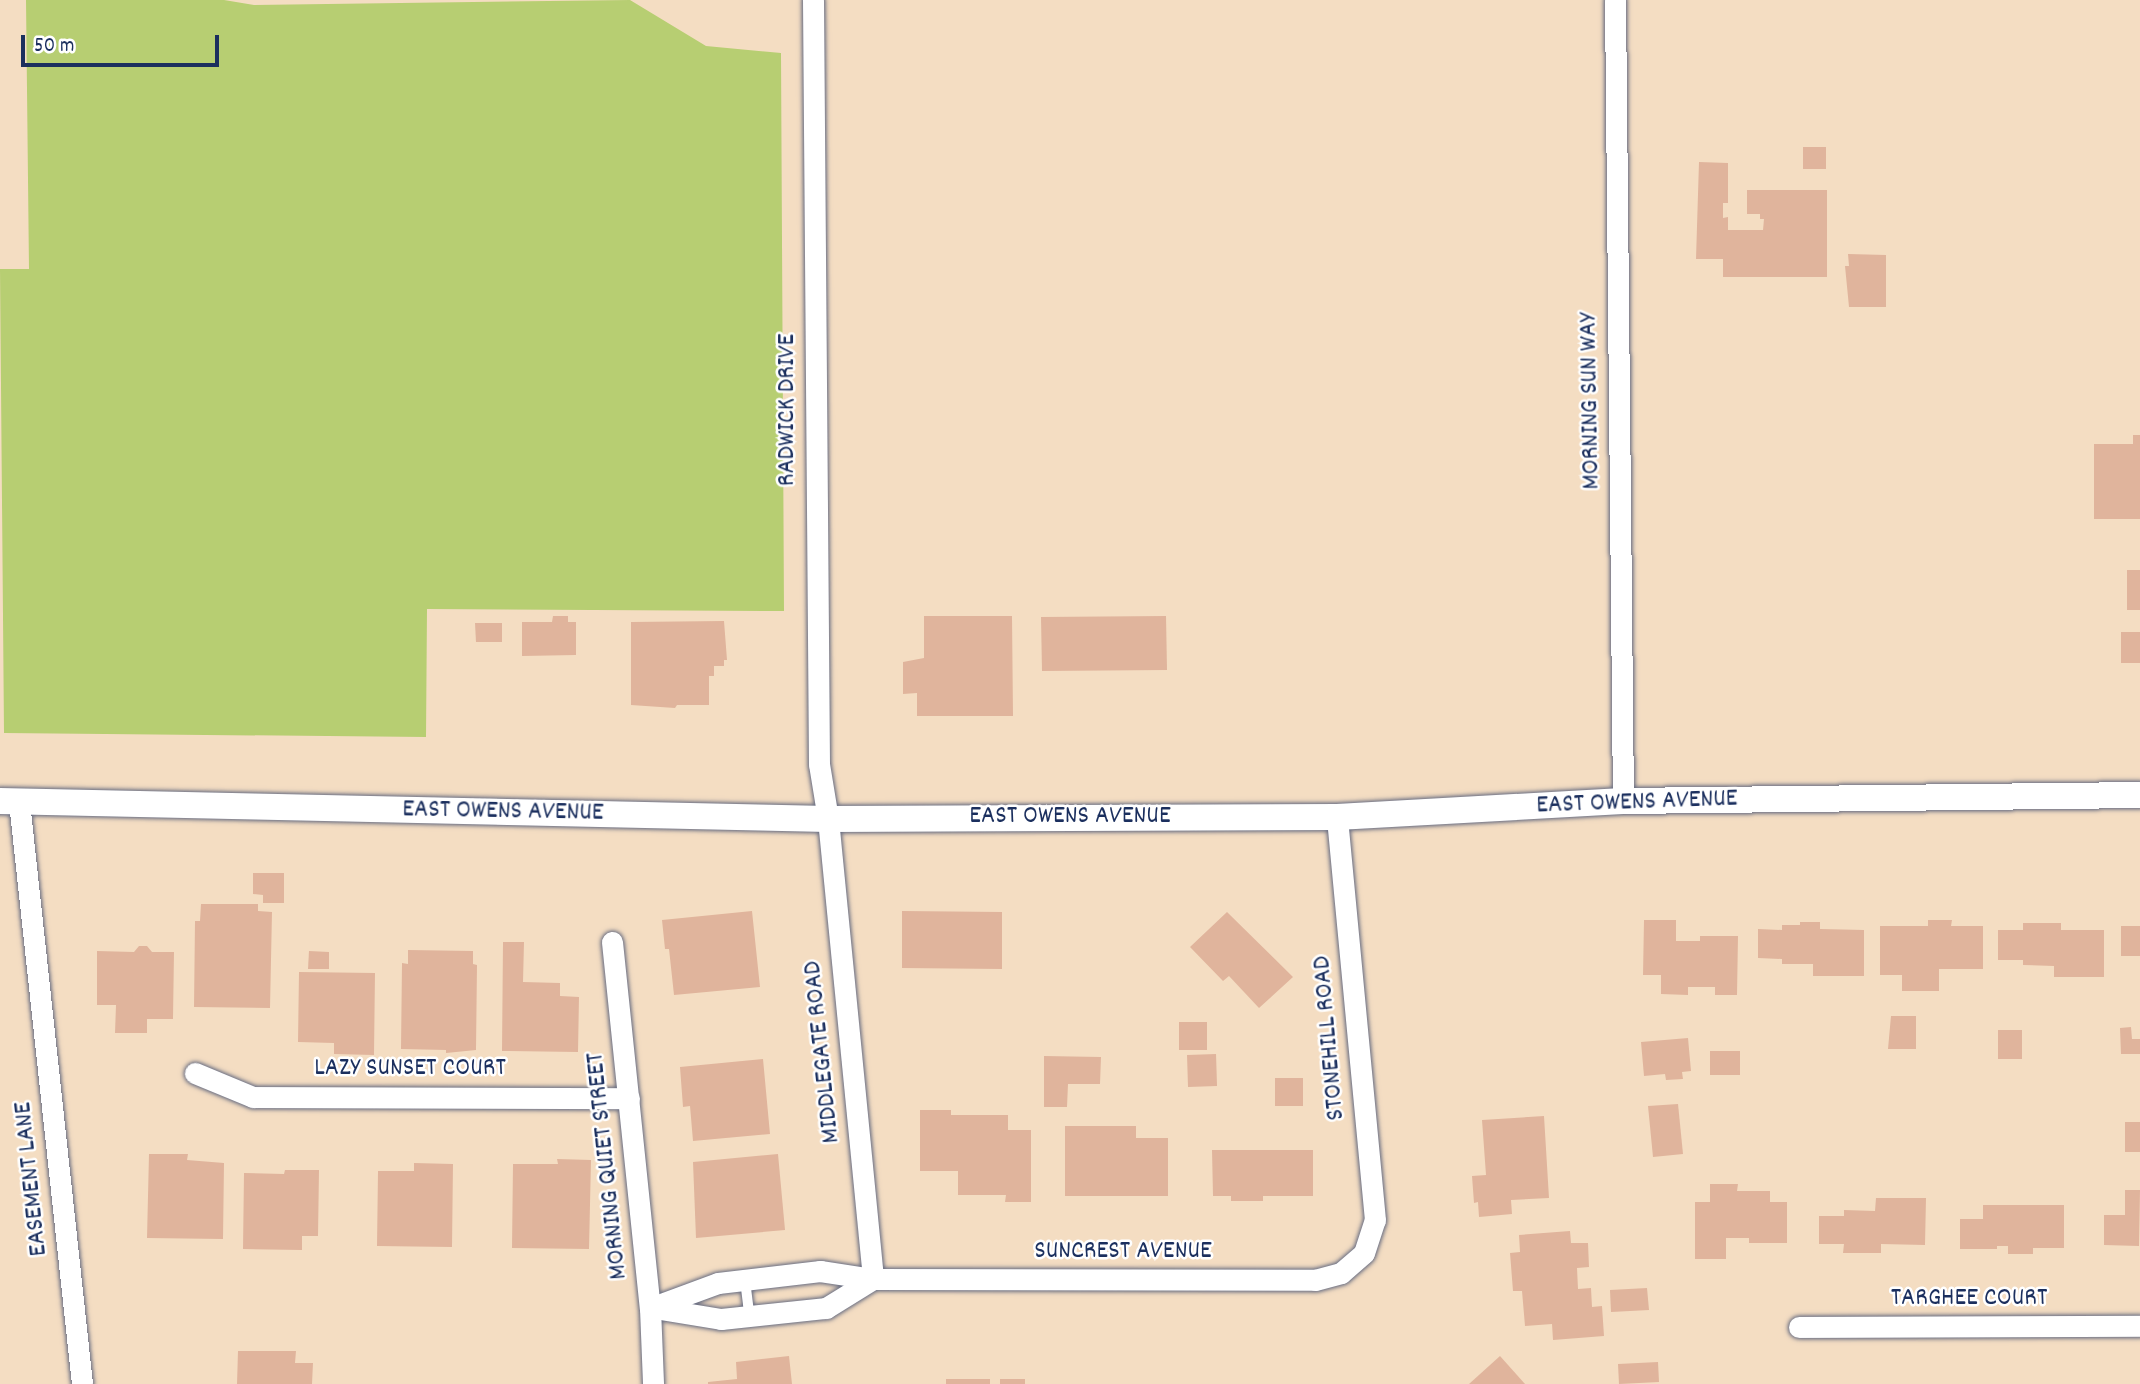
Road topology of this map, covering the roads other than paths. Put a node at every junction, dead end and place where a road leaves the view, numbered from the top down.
1 (813, 0) edge
2 (1615, 0) edge
3 (2140, 795) edge
4 (10, 801) edge
5 (1623, 801) junction
6 (1337, 817) junction
7 (828, 819) junction
8 (612, 943) dead end
9 (195, 1073) dead end
10 (629, 1098) junction
11 (1364, 1252) joint
12 (873, 1279) junction
13 (746, 1280) junction
14 (650, 1308) junction
15 (749, 1315) junction
16 (2140, 1326) edge
17 (1798, 1327) dead end
18 (82, 1384) edge
19 (653, 1384) edge

1 - 7 street, RADWICK DRIVE
2 - 5 street, MORNING SUN WAY
3 - 5 street, EAST OWENS AVENUE
4 - 7 street, EAST OWENS AVENUE
4 - 18 street, EASEMENT LANE
5 - 6 street, EAST OWENS AVENUE
6 - 7 street, EAST OWENS AVENUE
6 - 11 street, STONEHILL ROAD
7 - 12 street, MIDDLEGATE ROAD
8 - 10 street, MORNING QUIET STREET
9 - 10 street, LAZY SUNSET COURT
10 - 14 street, MORNING QUIET STREET
11 - 12 street, SUNCREST AVENUE
12 - 13 street, SUNCREST AVENUE
12 - 15 street
13 - 14 street, SUNCREST AVENUE
13 - 15 lane
14 - 15 street
14 - 19 street, MORNING QUIET STREET
16 - 17 street, TARGHEE COURT

